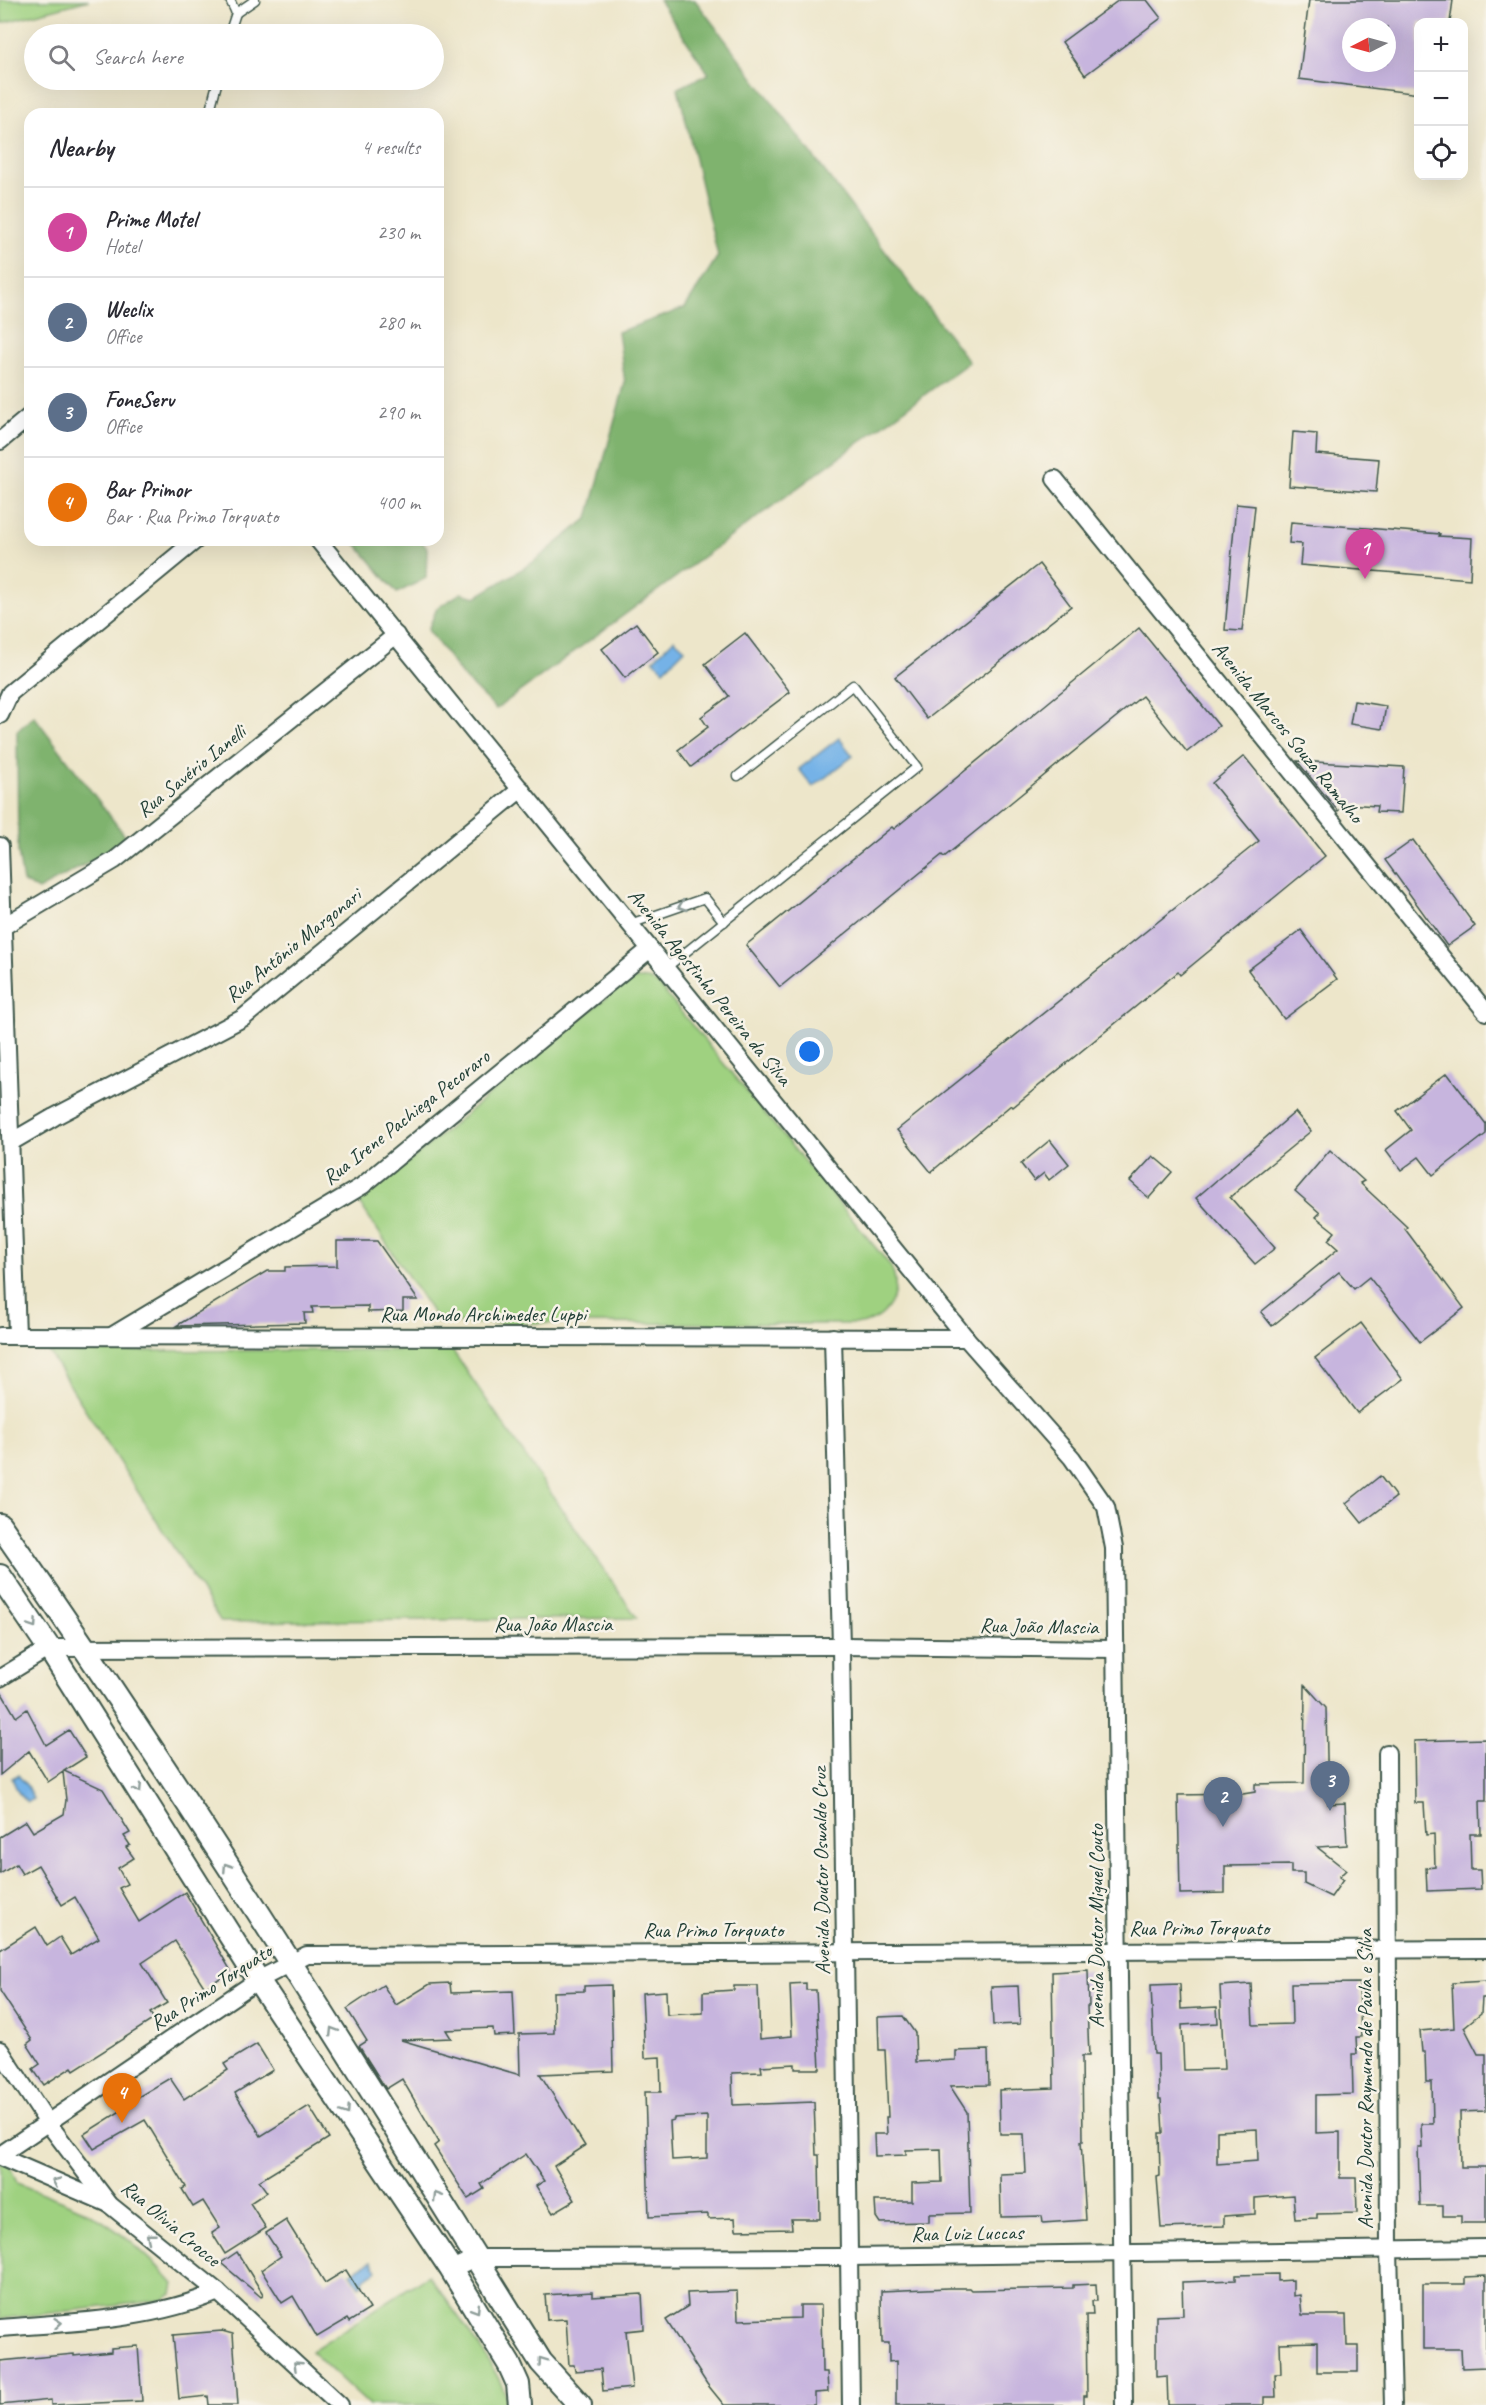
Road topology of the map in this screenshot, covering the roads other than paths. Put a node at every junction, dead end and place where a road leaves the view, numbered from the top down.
1 (230, 0) edge
2 (255, 0) edge
3 (236, 13) junction
4 (232, 24) edge
5 (216, 90) edge
6 (211, 108) edge
7 (24, 421) edge
8 (0, 441) edge
9 (1055, 479) dead end
10 (189, 546) edge
11 (323, 546) edge
12 (396, 635) junction
13 (0, 715) edge
14 (738, 776) dead end
15 (521, 789) junction
16 (0, 846) edge
17 (724, 922) junction
18 (630, 924) junction
19 (3, 926) junction
20 (650, 949) junction
21 (666, 968) junction
22 (1486, 1012) edge
23 (3, 1029) edge
24 (11, 1142) junction
25 (17, 1335) junction
26 (112, 1335) junction
27 (0, 1336) edge
28 (833, 1337) junction
29 (966, 1338) junction
30 (1072, 1458) joint
31 (0, 1525) edge
32 (0, 1576) edge
33 (841, 1646) junction
34 (86, 1647) junction
35 (49, 1648) junction
36 (1114, 1649) junction
37 (0, 1678) edge
38 (1387, 1753) dead end
39 (1486, 1949) edge
40 (1118, 1950) junction
41 (844, 1951) junction
42 (1386, 1951) junction
43 (289, 1963) junction
44 (258, 1980) junction
45 (0, 2050) edge
46 (48, 2123) junction
47 (0, 2156) edge
48 (110, 2205) junction
49 (1486, 2248) edge
50 (1389, 2250) junction
51 (1120, 2254) junction
52 (476, 2258) junction
53 (849, 2258) junction
54 (451, 2269) junction
55 (218, 2292) junction
56 (0, 2328) edge
57 (340, 2405) edge
58 (520, 2405) edge
59 (580, 2405) edge
60 (851, 2405) edge
61 (1124, 2405) edge
62 (1393, 2405) edge

1 - 3 lane
2 - 3 lane
3 - 4 lane
5 - 6 lane
7 - 8 street
9 - 22 street, Avenida Marcos Souza Ramalho
10 - 13 street
11 - 12 street, Avenida Agostinho Pereira da Silva
12 - 15 street, Avenida Agostinho Pereira da Silva
12 - 19 street, Rua Savério Ianelli
14 - 17 lane
15 - 18 street, Avenida Agostinho Pereira da Silva
15 - 24 street, Rua Antônio Margonari
16 - 19 street
17 -> 18 lane
17 - 21 lane
18 - 20 street, Avenida Agostinho Pereira da Silva
19 - 23 street
20 - 21 street, Avenida Agostinho Pereira da Silva
20 - 26 street, Rua Irene Pachiega Pecoraro
21 - 29 street, Avenida Agostinho Pereira da Silva
23 - 24 street
24 - 25 street
25 - 26 street, Rua Mondo Archimedes Luppi
25 - 27 street, Rua Mondo Archimedes Luppi
26 - 28 street, Rua Mondo Archimedes Luppi
28 - 29 street, Rua Mondo Archimedes Luppi
28 - 33 street, Avenida Doutor Oswaldo Cruz
29 - 30 street, Avenida Agostinho Pereira da Silva
30 - 36 street, Avenida Doutor Miguel Couto
31 - 34 street
32 -> 35 street
33 - 34 street, Rua João Mascia
33 - 36 street, Rua João Mascia
33 - 41 street, Avenida Doutor Oswaldo Cruz
34 - 35 street, Rua João Mascia
43 -> 34 street
35 - 37 street, Rua João Mascia
35 -> 44 street
36 - 40 street, Avenida Doutor Miguel Couto
38 - 42 street, Avenida Doutor Raymundo de Paula e Silva
39 - 42 street, Rua Primo Torquato
40 - 41 street, Rua Primo Torquato
40 - 42 street, Rua Primo Torquato
40 - 51 street, Avenida Doutor Miguel Couto
41 - 43 street, Rua Primo Torquato
41 - 53 street, Avenida Doutor Oswaldo Cruz
42 - 50 street, Avenida Doutor Raymundo de Paula e Silva
43 - 44 street, Rua Primo Torquato
52 -> 43 street
44 - 46 street, Rua Primo Torquato
44 -> 54 street
45 - 46 street, Rua Olivia Crocce
46 - 47 street, Rua Primo Torquato
46 - 48 street, Rua Olivia Crocce
48 -> 47 street
55 -> 48 street, Rua Olivia Crocce
49 - 50 street, Rua Luiz Luccas
50 - 51 street, Rua Luiz Luccas
50 - 62 street, Avenida Doutor Raymundo de Paula e Silva
51 - 53 street, Rua Luiz Luccas
51 - 61 street, Avenida Doutor Miguel Couto
52 - 53 street, Rua Luiz Luccas
52 - 54 street, Rua Luiz Luccas
59 -> 52 street
53 - 60 street, Avenida Doutor Oswaldo Cruz
54 -> 58 street
56 -> 55 street
57 -> 55 street, Rua Olivia Crocce

